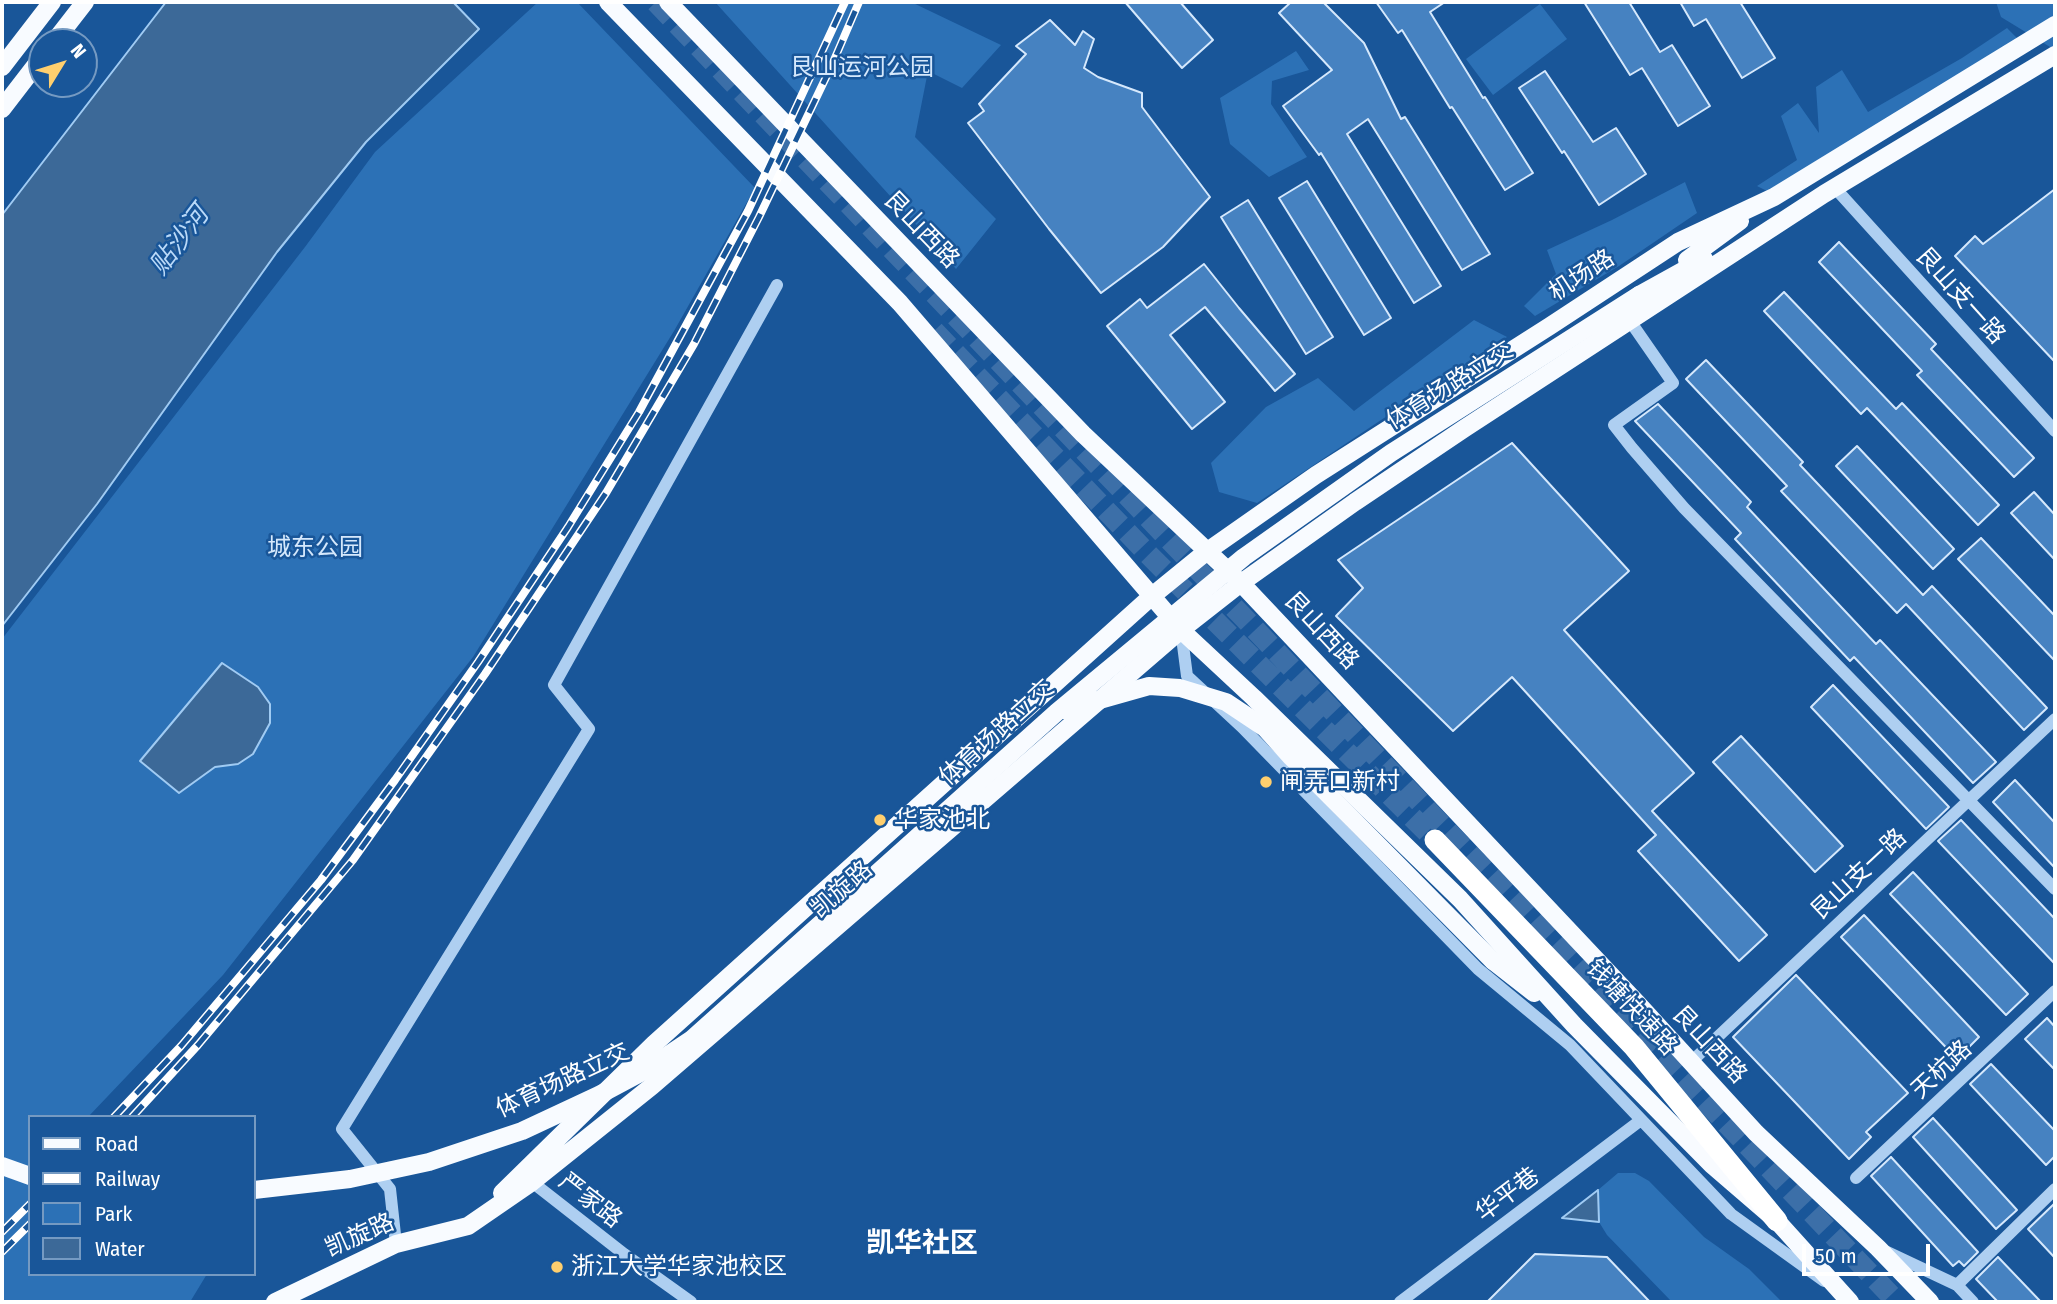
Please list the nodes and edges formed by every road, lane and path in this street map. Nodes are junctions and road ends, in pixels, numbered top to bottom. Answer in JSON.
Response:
{"nodes":[{"id":1,"x":52,"y":2,"type":"edge"},
{"id":2,"x":85,"y":2,"type":"edge"},
{"id":3,"x":608,"y":2,"type":"edge"},
{"id":4,"x":668,"y":2,"type":"edge"},
{"id":5,"x":2055,"y":25,"type":"edge"},
{"id":6,"x":65,"y":28,"type":"edge"},
{"id":7,"x":2055,"y":55,"type":"edge"},
{"id":8,"x":2,"y":67,"type":"edge"},
{"id":9,"x":28,"y":75,"type":"edge"},
{"id":10,"x":2,"y":109,"type":"edge"},
{"id":11,"x":1830,"y":191,"type":"junction"},
{"id":12,"x":1774,"y":197,"type":"junction"},
{"id":13,"x":777,"y":285,"type":"dead end"},
{"id":14,"x":1639,"y":295,"type":"junction"},
{"id":15,"x":1630,"y":321,"type":"junction"},
{"id":16,"x":2055,"y":431,"type":"edge"},
{"id":17,"x":1206,"y":552,"type":"junction"},
{"id":18,"x":1241,"y":583,"type":"junction"},
{"id":19,"x":1152,"y":596,"type":"junction"},
{"id":20,"x":1181,"y":630,"type":"junction"},
{"id":21,"x":1057,"y":712,"type":"junction"},
{"id":22,"x":2055,"y":719,"type":"edge"},
{"id":23,"x":1969,"y":800,"type":"junction"},
{"id":24,"x":1435,"y":840,"type":"tunnel mouth"},
{"id":25,"x":2055,"y":889,"type":"edge"},
{"id":26,"x":2055,"y":991,"type":"edge"},
{"id":27,"x":1574,"y":1025,"type":"junction"},
{"id":28,"x":1691,"y":1062,"type":"junction"},
{"id":29,"x":1641,"y":1120,"type":"junction"},
{"id":30,"x":2,"y":1166,"type":"edge"},
{"id":31,"x":28,"y":1175,"type":"edge"},
{"id":32,"x":1856,"y":1178,"type":"dead end"},
{"id":33,"x":532,"y":1182,"type":"junction"},
{"id":34,"x":2055,"y":1189,"type":"edge"},
{"id":35,"x":256,"y":1190,"type":"edge"},
{"id":36,"x":1777,"y":1221,"type":"junction"},
{"id":37,"x":468,"y":1226,"type":"junction"},
{"id":38,"x":396,"y":1244,"type":"junction"},
{"id":39,"x":1878,"y":1248,"type":"junction"},
{"id":40,"x":1956,"y":1285,"type":"junction"},
{"id":41,"x":1847,"y":1299,"type":"edge"},
{"id":42,"x":1406,"y":1300,"type":"edge"},
{"id":43,"x":275,"y":1302,"type":"edge"},
{"id":44,"x":691,"y":1302,"type":"edge"},
{"id":45,"x":1930,"y":1302,"type":"edge"},
{"id":46,"x":1973,"y":1302,"type":"edge"}],
"edges":[{"from":1,"to":8,"type":"main road"},
{"from":2,"to":6,"type":"main road"},
{"from":3,"to":19,"type":"main road"},
{"from":4,"to":17,"type":"main road","name":"艮山西路"},
{"from":5,"to":12,"type":"main road","name":"机场路"},
{"from":7,"to":11,"type":"main road"},
{"from":9,"to":10,"type":"main road"},
{"from":11,"to":14,"type":"main road","name":"体育场路立交"},
{"from":11,"to":15,"type":"main road"},
{"from":11,"to":16,"type":"street","name":"艮山支一路"},
{"from":12,"to":14,"type":"main road","name":"体育场路立交"},
{"from":12,"to":17,"type":"main road","name":"机场路"},
{"from":13,"to":38,"type":"street"},
{"from":14,"to":21,"type":"main road","name":"体育场路立交","bridge":true},
{"from":15,"to":18,"type":"main road"},
{"from":15,"to":23,"type":"street"},
{"from":17,"to":18,"type":"main road","name":"艮山西路"},
{"from":17,"to":19,"type":"main road","name":"机场路"},
{"from":18,"to":20,"type":"main road","name":"凯旋路"},
{"from":18,"to":28,"type":"main road","name":"艮山西路"},
{"from":19,"to":20,"type":"main road"},
{"from":19,"to":37,"type":"main road","name":"凯旋路"},
{"from":20,"to":27,"type":"main road"},
{"from":20,"to":29,"type":"street"},
{"from":20,"to":33,"type":"main road","name":"凯旋路"},
{"from":21,"to":27,"type":"main road","bridge":true},
{"from":21,"to":35,"type":"main road","name":"体育场路立交","bridge":true},
{"from":22,"to":23,"type":"street","name":"艮山支一路"},
{"from":23,"to":25,"type":"street"},
{"from":23,"to":28,"type":"street","name":"艮山支一路"},
{"from":24,"to":36,"type":"highway","name":"钱塘快速路"},
{"from":26,"to":32,"type":"street","name":"天杭路"},
{"from":27,"to":36,"type":"main road"},
{"from":28,"to":39,"type":"main road","name":"艮山西路"},
{"from":29,"to":41,"type":"street"},
{"from":29,"to":42,"type":"street","name":"华平巷"},
{"from":30,"to":31,"type":"main road"},
{"from":33,"to":37,"type":"main road","name":"凯旋路"},
{"from":33,"to":44,"type":"street","name":"严家路"},
{"from":34,"to":40,"type":"street"},
{"from":36,"to":41,"type":"main road"},
{"from":37,"to":38,"type":"main road","name":"凯旋路"},
{"from":38,"to":43,"type":"main road","name":"凯旋路"},
{"from":39,"to":40,"type":"street"},
{"from":39,"to":45,"type":"main road","name":"艮山西路"},
{"from":40,"to":46,"type":"street"}]}
